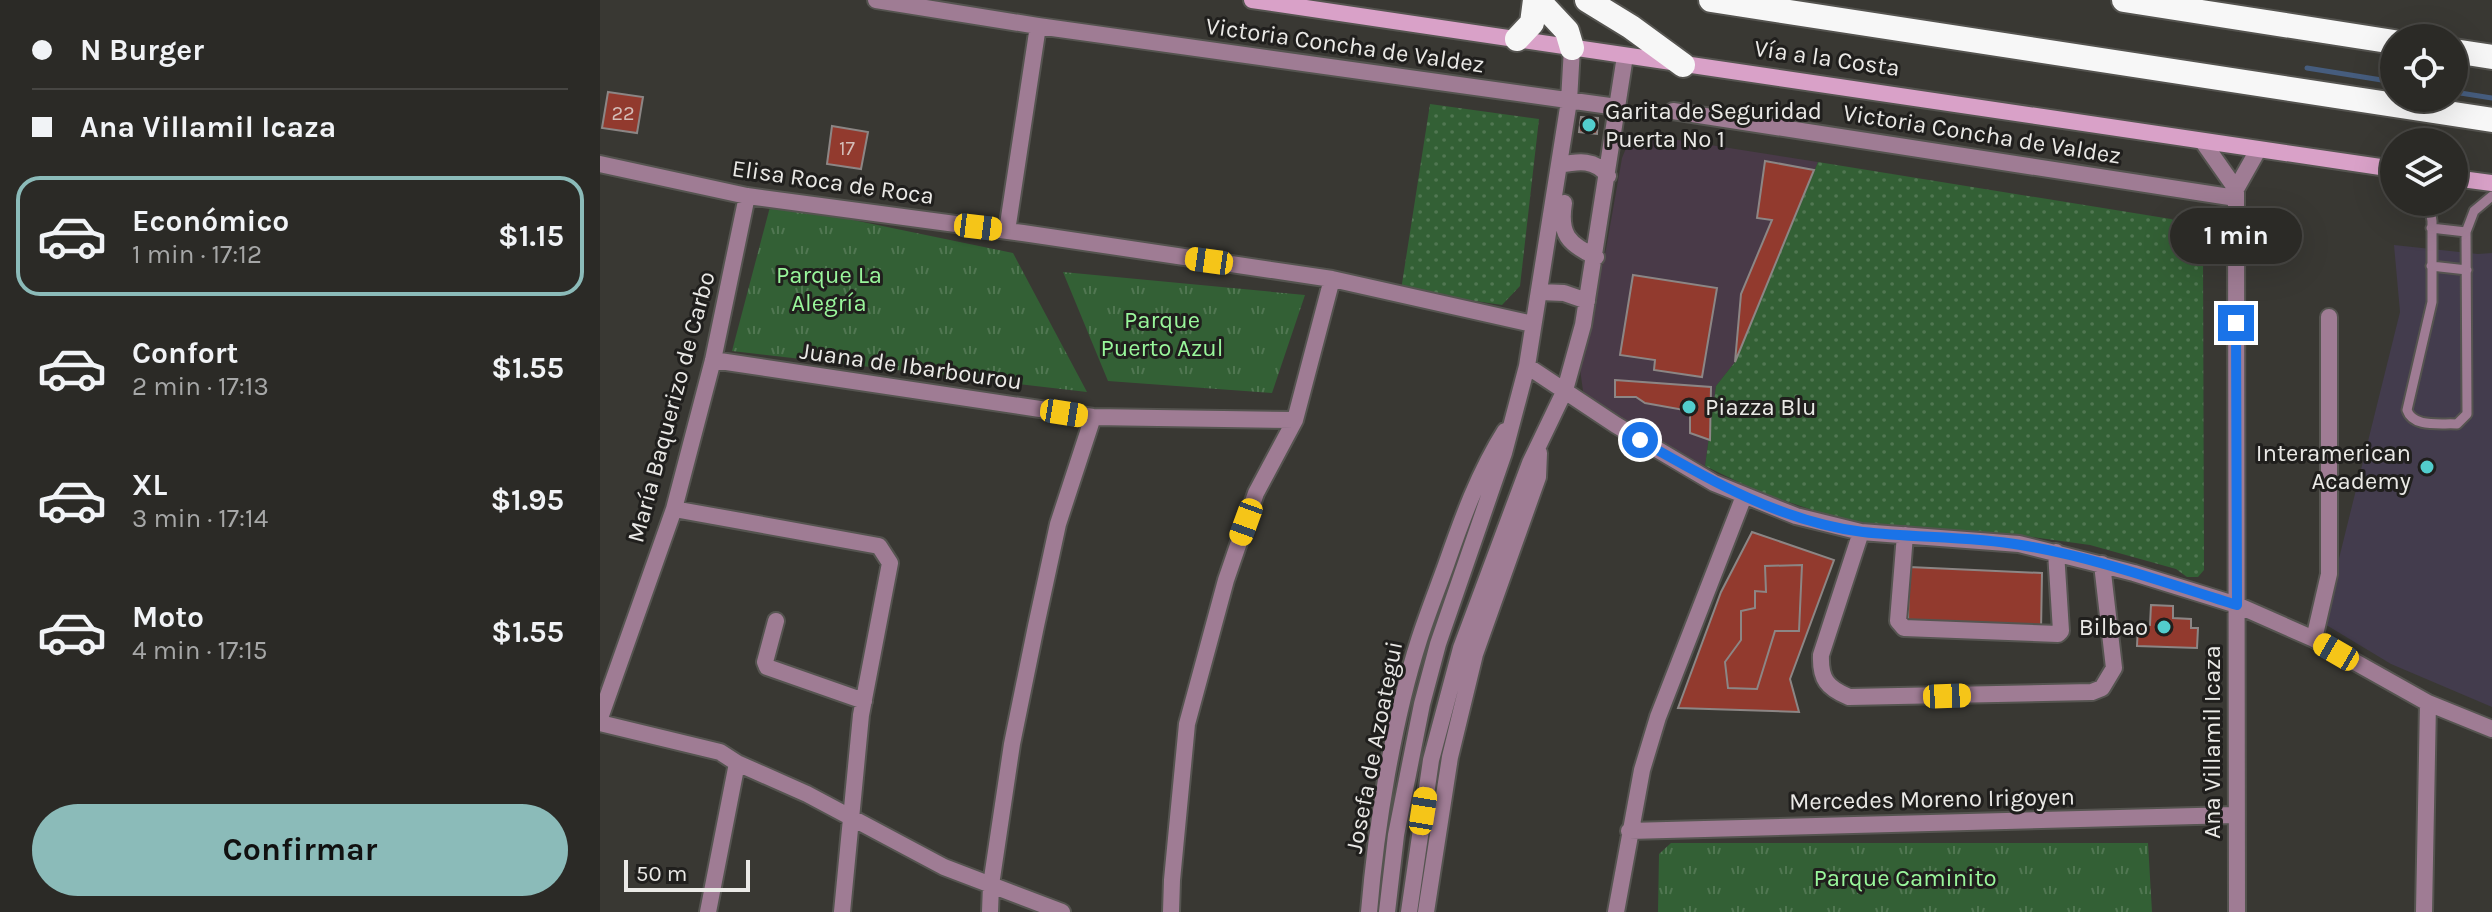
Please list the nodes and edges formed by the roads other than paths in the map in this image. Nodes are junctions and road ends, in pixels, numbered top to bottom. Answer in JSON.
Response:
{"nodes":[{"id":1,"x":876,"y":0,"type":"edge"},
{"id":2,"x":1252,"y":0,"type":"edge"},
{"id":3,"x":1537,"y":0,"type":"edge"},
{"id":4,"x":1587,"y":0,"type":"edge"},
{"id":5,"x":1711,"y":0,"type":"edge"},
{"id":6,"x":2124,"y":0,"type":"edge"},
{"id":7,"x":2162,"y":3,"type":"edge"},
{"id":8,"x":1038,"y":26,"type":"junction"},
{"id":9,"x":1517,"y":39,"type":"junction"},
{"id":10,"x":2380,"y":40,"type":"edge"},
{"id":11,"x":1572,"y":48,"type":"junction"},
{"id":12,"x":2468,"y":53,"type":"edge"},
{"id":13,"x":1625,"y":56,"type":"junction"},
{"id":14,"x":2492,"y":57,"type":"edge"},
{"id":15,"x":1683,"y":65,"type":"junction"},
{"id":16,"x":1569,"y":101,"type":"junction"},
{"id":17,"x":1617,"y":107,"type":"junction"},
{"id":18,"x":1673,"y":111,"type":"dead end"},
{"id":19,"x":2492,"y":120,"type":"edge"},
{"id":20,"x":2203,"y":142,"type":"junction"},
{"id":21,"x":2258,"y":150,"type":"junction"},
{"id":22,"x":600,"y":164,"type":"edge"},
{"id":23,"x":2380,"y":167,"type":"edge"},
{"id":24,"x":1559,"y":170,"type":"junction"},
{"id":25,"x":1608,"y":176,"type":"junction"},
{"id":26,"x":2468,"y":180,"type":"edge"},
{"id":27,"x":2492,"y":183,"type":"edge"},
{"id":28,"x":2236,"y":194,"type":"junction"},
{"id":29,"x":747,"y":196,"type":"junction"},
{"id":30,"x":2492,"y":196,"type":"edge"},
{"id":31,"x":2430,"y":216,"type":"edge"},
{"id":32,"x":2431,"y":228,"type":"junction"},
{"id":33,"x":1007,"y":231,"type":"junction"},
{"id":34,"x":2466,"y":232,"type":"junction"},
{"id":35,"x":1596,"y":257,"type":"junction"},
{"id":36,"x":2431,"y":266,"type":"junction"},
{"id":37,"x":2467,"y":270,"type":"junction"},
{"id":38,"x":1332,"y":279,"type":"junction"},
{"id":39,"x":1540,"y":292,"type":"junction"},
{"id":40,"x":1587,"y":301,"type":"junction"},
{"id":41,"x":2329,"y":317,"type":"dead end"},
{"id":42,"x":1533,"y":324,"type":"junction"},
{"id":43,"x":713,"y":360,"type":"junction"},
{"id":44,"x":1527,"y":366,"type":"junction"},
{"id":45,"x":1565,"y":390,"type":"junction"},
{"id":46,"x":1093,"y":417,"type":"junction"},
{"id":47,"x":1512,"y":419,"type":"junction"},
{"id":48,"x":1295,"y":420,"type":"junction"},
{"id":49,"x":1539,"y":446,"type":"junction"},
{"id":50,"x":1744,"y":496,"type":"junction"},
{"id":51,"x":674,"y":509,"type":"junction"},
{"id":52,"x":1861,"y":532,"type":"junction"},
{"id":53,"x":1905,"y":535,"type":"junction"},
{"id":54,"x":2056,"y":552,"type":"junction"},
{"id":55,"x":2102,"y":564,"type":"junction"},
{"id":56,"x":2237,"y":605,"type":"junction"},
{"id":57,"x":776,"y":621,"type":"dead end"},
{"id":58,"x":2314,"y":639,"type":"junction"},
{"id":59,"x":864,"y":701,"type":"junction"},
{"id":60,"x":2428,"y":703,"type":"junction"},
{"id":61,"x":2492,"y":711,"type":"edge"},
{"id":62,"x":600,"y":720,"type":"edge"},
{"id":63,"x":2485,"y":726,"type":"edge"},
{"id":64,"x":737,"y":763,"type":"junction"},
{"id":65,"x":2235,"y":815,"type":"junction"},
{"id":66,"x":850,"y":817,"type":"junction"},
{"id":67,"x":1629,"y":831,"type":"junction"},
{"id":68,"x":991,"y":885,"type":"junction"},
{"id":69,"x":708,"y":912,"type":"edge"},
{"id":70,"x":842,"y":912,"type":"edge"},
{"id":71,"x":990,"y":912,"type":"edge"},
{"id":72,"x":1062,"y":912,"type":"edge"},
{"id":73,"x":1171,"y":912,"type":"edge"},
{"id":74,"x":1369,"y":912,"type":"edge"},
{"id":75,"x":1387,"y":912,"type":"edge"},
{"id":76,"x":1409,"y":912,"type":"edge"},
{"id":77,"x":1426,"y":912,"type":"edge"},
{"id":78,"x":1616,"y":912,"type":"edge"},
{"id":79,"x":2237,"y":912,"type":"edge"},
{"id":80,"x":2424,"y":912,"type":"edge"}],
"edges":[{"from":1,"to":8,"type":"street","name":"Victoria Concha de Valdez"},
{"from":2,"to":9,"type":"street","name":"Vía a la Costa"},
{"from":3,"to":9,"type":"highway"},
{"from":3,"to":11,"type":"highway"},
{"from":4,"to":15,"type":"highway"},
{"from":5,"to":19,"type":"highway","name":"Vía a la Costa"},
{"from":6,"to":7,"type":"highway"},
{"from":7,"to":10,"type":"highway"},
{"from":8,"to":16,"type":"street","name":"Victoria Concha de Valdez"},
{"from":8,"to":33,"type":"street"},
{"from":9,"to":11,"type":"street","name":"Vía a la Costa"},
{"from":11,"to":13,"type":"street","name":"Vía a la Costa"},
{"from":11,"to":16,"type":"street","name":"Josefa de Azoategui"},
{"from":12,"to":14,"type":"highway"},
{"from":13,"to":15,"type":"street","name":"Vía a la Costa"},
{"from":13,"to":17,"type":"street"},
{"from":15,"to":20,"type":"street","name":"Vía a la Costa"},
{"from":16,"to":17,"type":"street","name":"Victoria Concha de Valdez"},
{"from":16,"to":24,"type":"street","name":"Josefa de Azoategui"},
{"from":17,"to":25,"type":"street"},
{"from":18,"to":28,"type":"street","name":"Victoria Concha de Valdez"},
{"from":20,"to":21,"type":"street","name":"Vía a la Costa"},
{"from":20,"to":28,"type":"street"},
{"from":21,"to":23,"type":"street","name":"Vía a la Costa"},
{"from":21,"to":28,"type":"street","name":"Ana Villamil Icaza"},
{"from":22,"to":29,"type":"street","name":"Elisa Roca de Roca"},
{"from":24,"to":25,"type":"street"},
{"from":24,"to":35,"type":"street"},
{"from":24,"to":39,"type":"street","name":"Josefa de Azoategui"},
{"from":25,"to":35,"type":"street"},
{"from":26,"to":27,"type":"street"},
{"from":28,"to":56,"type":"street","name":"Ana Villamil Icaza"},
{"from":29,"to":33,"type":"street","name":"Elisa Roca de Roca"},
{"from":29,"to":43,"type":"street","name":"María Baquerizo de Carbo"},
{"from":30,"to":34,"type":"lane"},
{"from":31,"to":32,"type":"lane"},
{"from":32,"to":34,"type":"lane"},
{"from":32,"to":36,"type":"lane"},
{"from":33,"to":38,"type":"street","name":"Elisa Roca de Roca"},
{"from":34,"to":37,"type":"lane"},
{"from":35,"to":40,"type":"street"},
{"from":36,"to":37,"type":"lane"},
{"from":36,"to":37,"type":"lane"},
{"from":38,"to":42,"type":"street","name":"Elisa Roca de Roca"},
{"from":38,"to":48,"type":"street"},
{"from":39,"to":40,"type":"street"},
{"from":39,"to":42,"type":"street","name":"Josefa de Azoategui"},
{"from":40,"to":45,"type":"street"},
{"from":41,"to":58,"type":"street"},
{"from":42,"to":44,"type":"street","name":"Josefa de Azoategui"},
{"from":43,"to":46,"type":"street","name":"Juana de Ibarbourou"},
{"from":43,"to":51,"type":"street","name":"María Baquerizo de Carbo"},
{"from":44,"to":45,"type":"street"},
{"from":44,"to":47,"type":"street","name":"Josefa de Azoategui"},
{"from":45,"to":49,"type":"street"},
{"from":45,"to":50,"type":"street"},
{"from":46,"to":48,"type":"street","name":"Juana de Ibarbourou"},
{"from":46,"to":68,"type":"street"},
{"from":47,"to":74,"type":"street","name":"Josefa de Azoategui"},
{"from":47,"to":75,"type":"street","name":"Josefa de Azoategui"},
{"from":48,"to":73,"type":"street"},
{"from":49,"to":76,"type":"street"},
{"from":49,"to":77,"type":"street"},
{"from":50,"to":52,"type":"street"},
{"from":50,"to":67,"type":"street"},
{"from":51,"to":59,"type":"street"},
{"from":51,"to":62,"type":"street","name":"María Baquerizo de Carbo"},
{"from":52,"to":53,"type":"street"},
{"from":52,"to":55,"type":"street"},
{"from":53,"to":54,"type":"street"},
{"from":53,"to":54,"type":"street"},
{"from":54,"to":55,"type":"street"},
{"from":55,"to":56,"type":"street"},
{"from":56,"to":58,"type":"street"},
{"from":56,"to":65,"type":"street","name":"Ana Villamil Icaza"},
{"from":57,"to":59,"type":"street"},
{"from":58,"to":60,"type":"street"},
{"from":59,"to":66,"type":"street"},
{"from":60,"to":63,"type":"street"},
{"from":60,"to":80,"type":"street"},
{"from":61,"to":63,"type":"street"},
{"from":62,"to":64,"type":"street"},
{"from":64,"to":66,"type":"street"},
{"from":64,"to":69,"type":"street"},
{"from":65,"to":67,"type":"street","name":"Mercedes Moreno Irigoyen"},
{"from":65,"to":79,"type":"street","name":"Ana Villamil Icaza"},
{"from":66,"to":68,"type":"street"},
{"from":66,"to":70,"type":"street"},
{"from":67,"to":78,"type":"street"},
{"from":68,"to":71,"type":"street"},
{"from":68,"to":72,"type":"street"}]}
